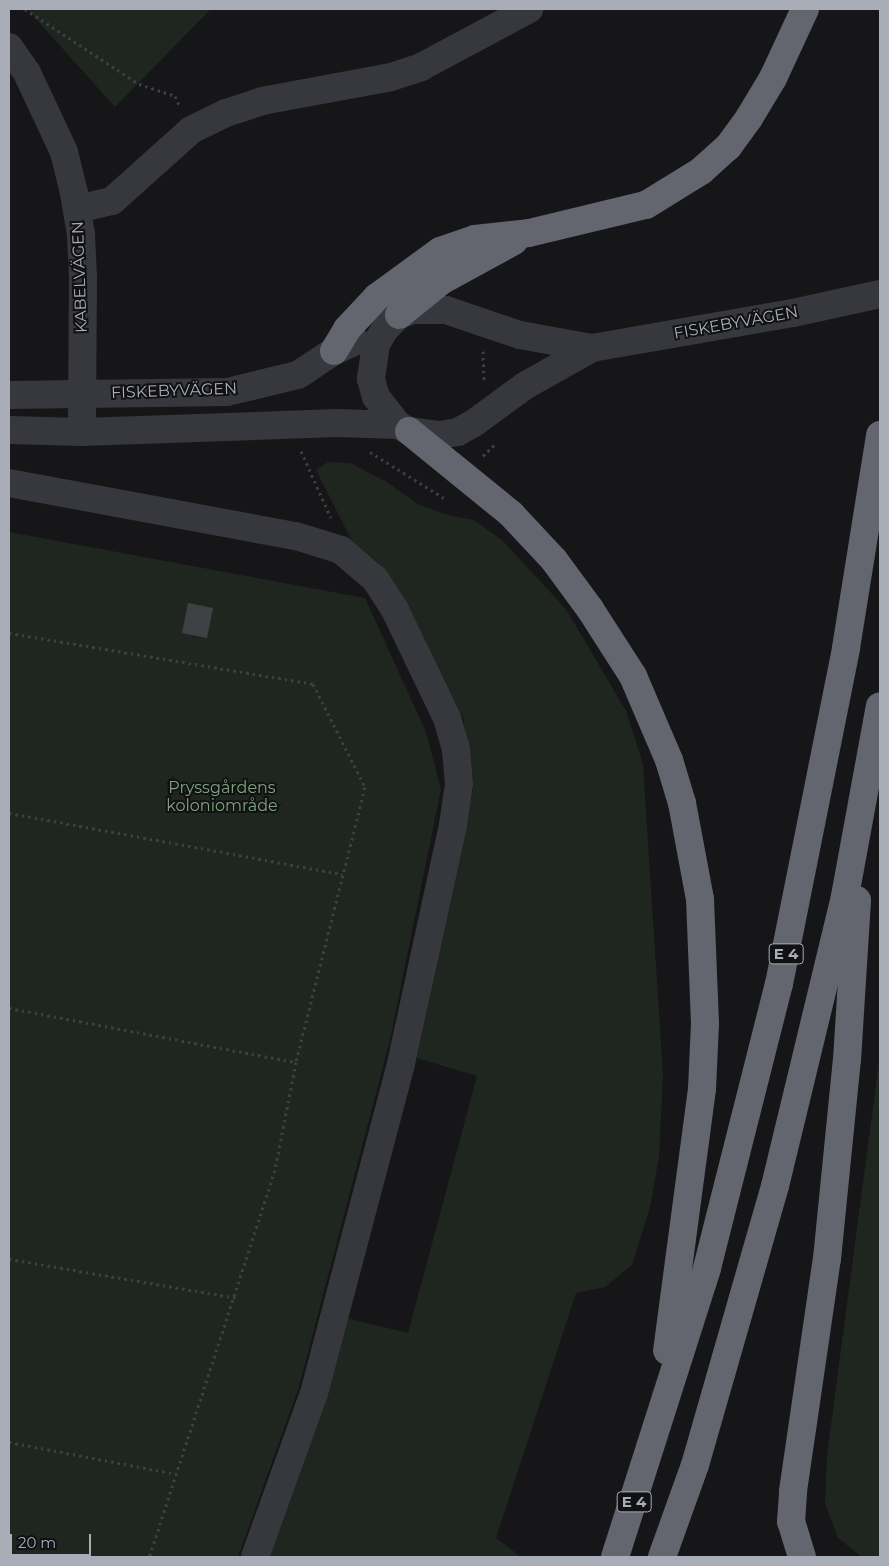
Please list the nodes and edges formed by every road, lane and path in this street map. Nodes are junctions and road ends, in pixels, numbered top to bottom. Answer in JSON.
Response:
{"nodes":[{"id":1,"x":25,"y":9,"type":"edge"},
{"id":2,"x":529,"y":9,"type":"edge"},
{"id":3,"x":805,"y":9,"type":"edge"},
{"id":4,"x":9,"y":47,"type":"edge"},
{"id":5,"x":191,"y":130,"type":"junction"},
{"id":6,"x":77,"y":209,"type":"junction"},
{"id":7,"x":529,"y":233,"type":"junction"},
{"id":8,"x":880,"y":294,"type":"edge"},
{"id":9,"x":392,"y":322,"type":"junction"},
{"id":10,"x":491,"y":326,"type":"junction"},
{"id":11,"x":592,"y":348,"type":"junction"},
{"id":12,"x":334,"y":350,"type":"junction"},
{"id":13,"x":83,"y":394,"type":"junction"},
{"id":14,"x":9,"y":395,"type":"edge"},
{"id":15,"x":498,"y":403,"type":"junction"},
{"id":16,"x":403,"y":428,"type":"junction"},
{"id":17,"x":9,"y":430,"type":"edge"},
{"id":18,"x":82,"y":432,"type":"junction"},
{"id":19,"x":880,"y":436,"type":"edge"},
{"id":20,"x":309,"y":448,"type":"dead end"},
{"id":21,"x":362,"y":450,"type":"dead end"},
{"id":22,"x":9,"y":483,"type":"edge"},
{"id":23,"x":450,"y":502,"type":"dead end"},
{"id":24,"x":341,"y":550,"type":"junction"},
{"id":25,"x":9,"y":633,"type":"edge"},
{"id":26,"x":880,"y":706,"type":"edge"},
{"id":27,"x":864,"y":796,"type":"junction"},
{"id":28,"x":9,"y":812,"type":"edge"},
{"id":29,"x":342,"y":874,"type":"junction"},
{"id":30,"x":9,"y":1008,"type":"edge"},
{"id":31,"x":296,"y":1062,"type":"junction"},
{"id":32,"x":9,"y":1259,"type":"edge"},
{"id":33,"x":236,"y":1298,"type":"junction"},
{"id":34,"x":9,"y":1442,"type":"edge"},
{"id":35,"x":652,"y":1446,"type":"junction"},
{"id":36,"x":176,"y":1474,"type":"junction"},
{"id":37,"x":149,"y":1557,"type":"edge"},
{"id":38,"x":255,"y":1557,"type":"edge"},
{"id":39,"x":615,"y":1557,"type":"edge"},
{"id":40,"x":662,"y":1557,"type":"edge"},
{"id":41,"x":802,"y":1557,"type":"edge"}],
"edges":[{"from":1,"to":5,"type":"path"},
{"from":2,"to":5,"type":"street"},
{"from":3,"to":7,"type":"highway"},
{"from":4,"to":6,"type":"street","name":"KABELVÄGEN"},
{"from":5,"to":6,"type":"street"},
{"from":6,"to":13,"type":"street","name":"KABELVÄGEN"},
{"from":7,"to":9,"type":"highway"},
{"from":7,"to":12,"type":"highway"},
{"from":8,"to":11,"type":"street","name":"FISKEBYVÄGEN"},
{"from":9,"to":10,"type":"street","name":"FISKEBYVÄGEN"},
{"from":9,"to":12,"type":"street","name":"FISKEBYVÄGEN"},
{"from":9,"to":16,"type":"street"},
{"from":10,"to":11,"type":"street","name":"FISKEBYVÄGEN"},
{"from":10,"to":15,"type":"path"},
{"from":11,"to":15,"type":"street","name":"FISKEBYVÄGEN"},
{"from":12,"to":13,"type":"street","name":"FISKEBYVÄGEN"},
{"from":13,"to":14,"type":"street","name":"FISKEBYVÄGEN"},
{"from":13,"to":18,"type":"street","name":"KABELVÄGEN"},
{"from":15,"to":16,"type":"street","name":"FISKEBYVÄGEN"},
{"from":16,"to":18,"type":"street","name":"FISKEBYVÄGEN"},
{"from":16,"to":35,"type":"highway"},
{"from":17,"to":18,"type":"street","name":"FISKEBYVÄGEN"},
{"from":19,"to":35,"type":"highway","number":"E 4"},
{"from":20,"to":24,"type":"path"},
{"from":21,"to":23,"type":"path"},
{"from":22,"to":24,"type":"street"},
{"from":24,"to":38,"type":"street"},
{"from":25,"to":29,"type":"path"},
{"from":26,"to":27,"type":"highway","number":"E 4"},
{"from":27,"to":40,"type":"highway","number":"E 4"},
{"from":27,"to":41,"type":"highway"},
{"from":28,"to":29,"type":"path"},
{"from":29,"to":31,"type":"path"},
{"from":30,"to":31,"type":"path"},
{"from":31,"to":33,"type":"path"},
{"from":32,"to":33,"type":"path"},
{"from":33,"to":36,"type":"path"},
{"from":34,"to":36,"type":"path"},
{"from":35,"to":39,"type":"highway","number":"E 4"},
{"from":36,"to":37,"type":"path"}]}
